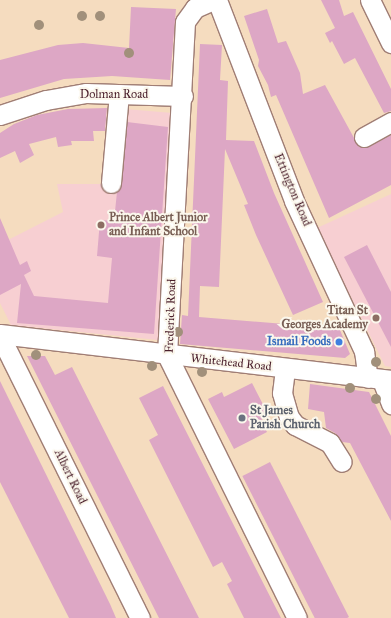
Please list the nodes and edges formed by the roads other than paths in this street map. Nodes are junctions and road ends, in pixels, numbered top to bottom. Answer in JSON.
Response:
{"nodes":[{"id":1,"x":213,"y":0,"type":"edge"},
{"id":2,"x":217,"y":0,"type":"edge"},
{"id":3,"x":370,"y":0,"type":"edge"},
{"id":4,"x":391,"y":43,"type":"edge"},
{"id":5,"x":119,"y":94,"type":"junction"},
{"id":6,"x":183,"y":96,"type":"junction"},
{"id":7,"x":0,"y":115,"type":"edge"},
{"id":8,"x":391,"y":122,"type":"edge"},
{"id":9,"x":364,"y":136,"type":"dead end"},
{"id":10,"x":111,"y":183,"type":"dead end"},
{"id":11,"x":0,"y":335,"type":"edge"},
{"id":12,"x":168,"y":355,"type":"junction"},
{"id":13,"x":285,"y":369,"type":"junction"},
{"id":14,"x":380,"y":379,"type":"edge"},
{"id":15,"x":391,"y":404,"type":"edge"},
{"id":16,"x":342,"y":462,"type":"dead end"},
{"id":17,"x":140,"y":618,"type":"edge"},
{"id":18,"x":297,"y":618,"type":"edge"}],
"edges":[{"from":1,"to":6,"type":"street","name":"Frederick Road"},
{"from":2,"to":14,"type":"street","name":"Ettington Road"},
{"from":3,"to":4,"type":"street"},
{"from":5,"to":6,"type":"street","name":"Dolman Road"},
{"from":5,"to":7,"type":"street","name":"Dolman Road"},
{"from":5,"to":10,"type":"street"},
{"from":6,"to":12,"type":"street","name":"Frederick Road"},
{"from":8,"to":9,"type":"street"},
{"from":11,"to":12,"type":"street","name":"Whitehead Road"},
{"from":11,"to":17,"type":"street","name":"Albert Road"},
{"from":12,"to":13,"type":"street","name":"Whitehead Road"},
{"from":12,"to":18,"type":"street","name":"Frederick Road"},
{"from":13,"to":14,"type":"street","name":"Whitehead Road"},
{"from":13,"to":16,"type":"street"},
{"from":14,"to":15,"type":"street","name":"Ettington Road"}]}
